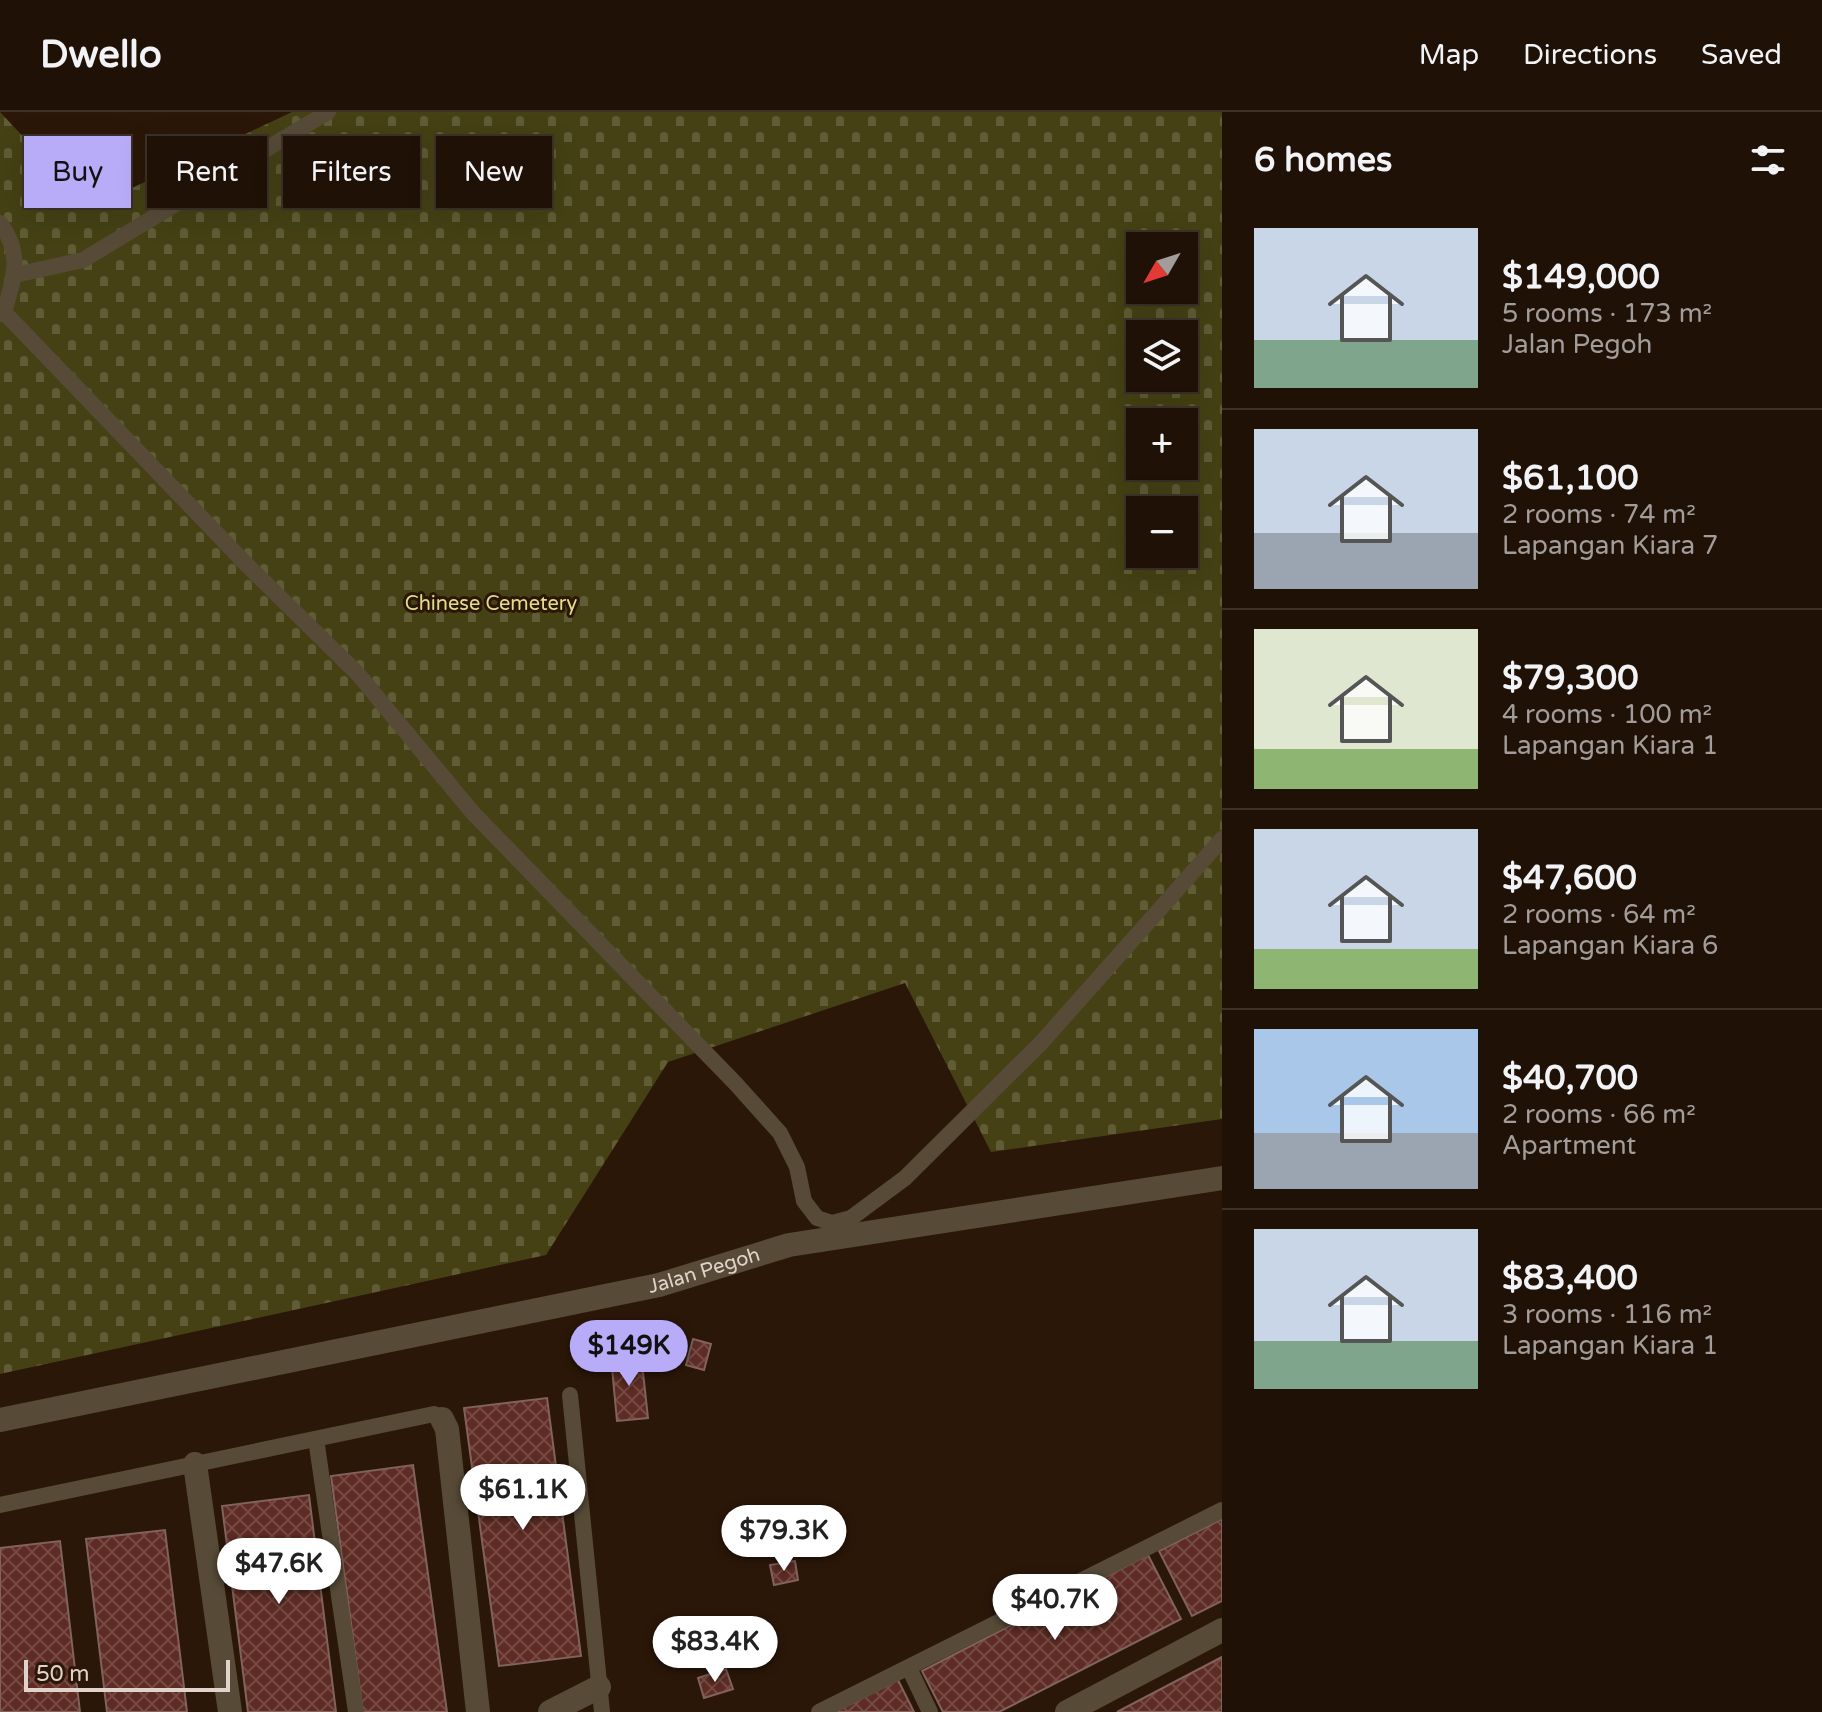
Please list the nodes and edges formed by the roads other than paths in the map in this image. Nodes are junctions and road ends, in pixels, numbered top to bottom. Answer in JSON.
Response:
{"nodes":[{"id":1,"x":328,"y":112,"type":"edge"},
{"id":2,"x":0,"y":223,"type":"edge"},
{"id":3,"x":15,"y":275,"type":"junction"},
{"id":4,"x":2,"y":313,"type":"edge"},
{"id":5,"x":1222,"y":839,"type":"edge"},
{"id":6,"x":1222,"y":1178,"type":"edge"},
{"id":7,"x":570,"y":1395,"type":"dead end"},
{"id":8,"x":442,"y":1419,"type":"joint"},
{"id":9,"x":0,"y":1420,"type":"edge"},
{"id":10,"x":316,"y":1439,"type":"junction"},
{"id":11,"x":195,"y":1464,"type":"junction"},
{"id":12,"x":0,"y":1505,"type":"edge"},
{"id":13,"x":1222,"y":1510,"type":"edge"},
{"id":14,"x":1222,"y":1630,"type":"edge"},
{"id":15,"x":909,"y":1668,"type":"junction"},
{"id":16,"x":599,"y":1687,"type":"junction"},
{"id":17,"x":1076,"y":1710,"type":"edge"},
{"id":18,"x":230,"y":1712,"type":"edge"},
{"id":19,"x":356,"y":1712,"type":"edge"},
{"id":20,"x":478,"y":1712,"type":"edge"},
{"id":21,"x":550,"y":1712,"type":"edge"},
{"id":22,"x":602,"y":1712,"type":"edge"},
{"id":23,"x":819,"y":1712,"type":"edge"},
{"id":24,"x":930,"y":1712,"type":"edge"}],
"edges":[{"from":1,"to":3,"type":"lane"},
{"from":2,"to":3,"type":"lane"},
{"from":3,"to":4,"type":"lane"},
{"from":4,"to":5,"type":"lane"},
{"from":6,"to":9,"type":"street","name":"Jalan Pegoh"},
{"from":7,"to":16,"type":"lane"},
{"from":8,"to":10,"type":"lane"},
{"from":8,"to":20,"type":"street"},
{"from":10,"to":11,"type":"lane"},
{"from":10,"to":19,"type":"lane"},
{"from":11,"to":12,"type":"lane"},
{"from":11,"to":18,"type":"street"},
{"from":13,"to":15,"type":"lane"},
{"from":14,"to":17,"type":"street"},
{"from":15,"to":23,"type":"lane"},
{"from":15,"to":24,"type":"lane"},
{"from":16,"to":21,"type":"street"},
{"from":16,"to":22,"type":"lane"}]}
